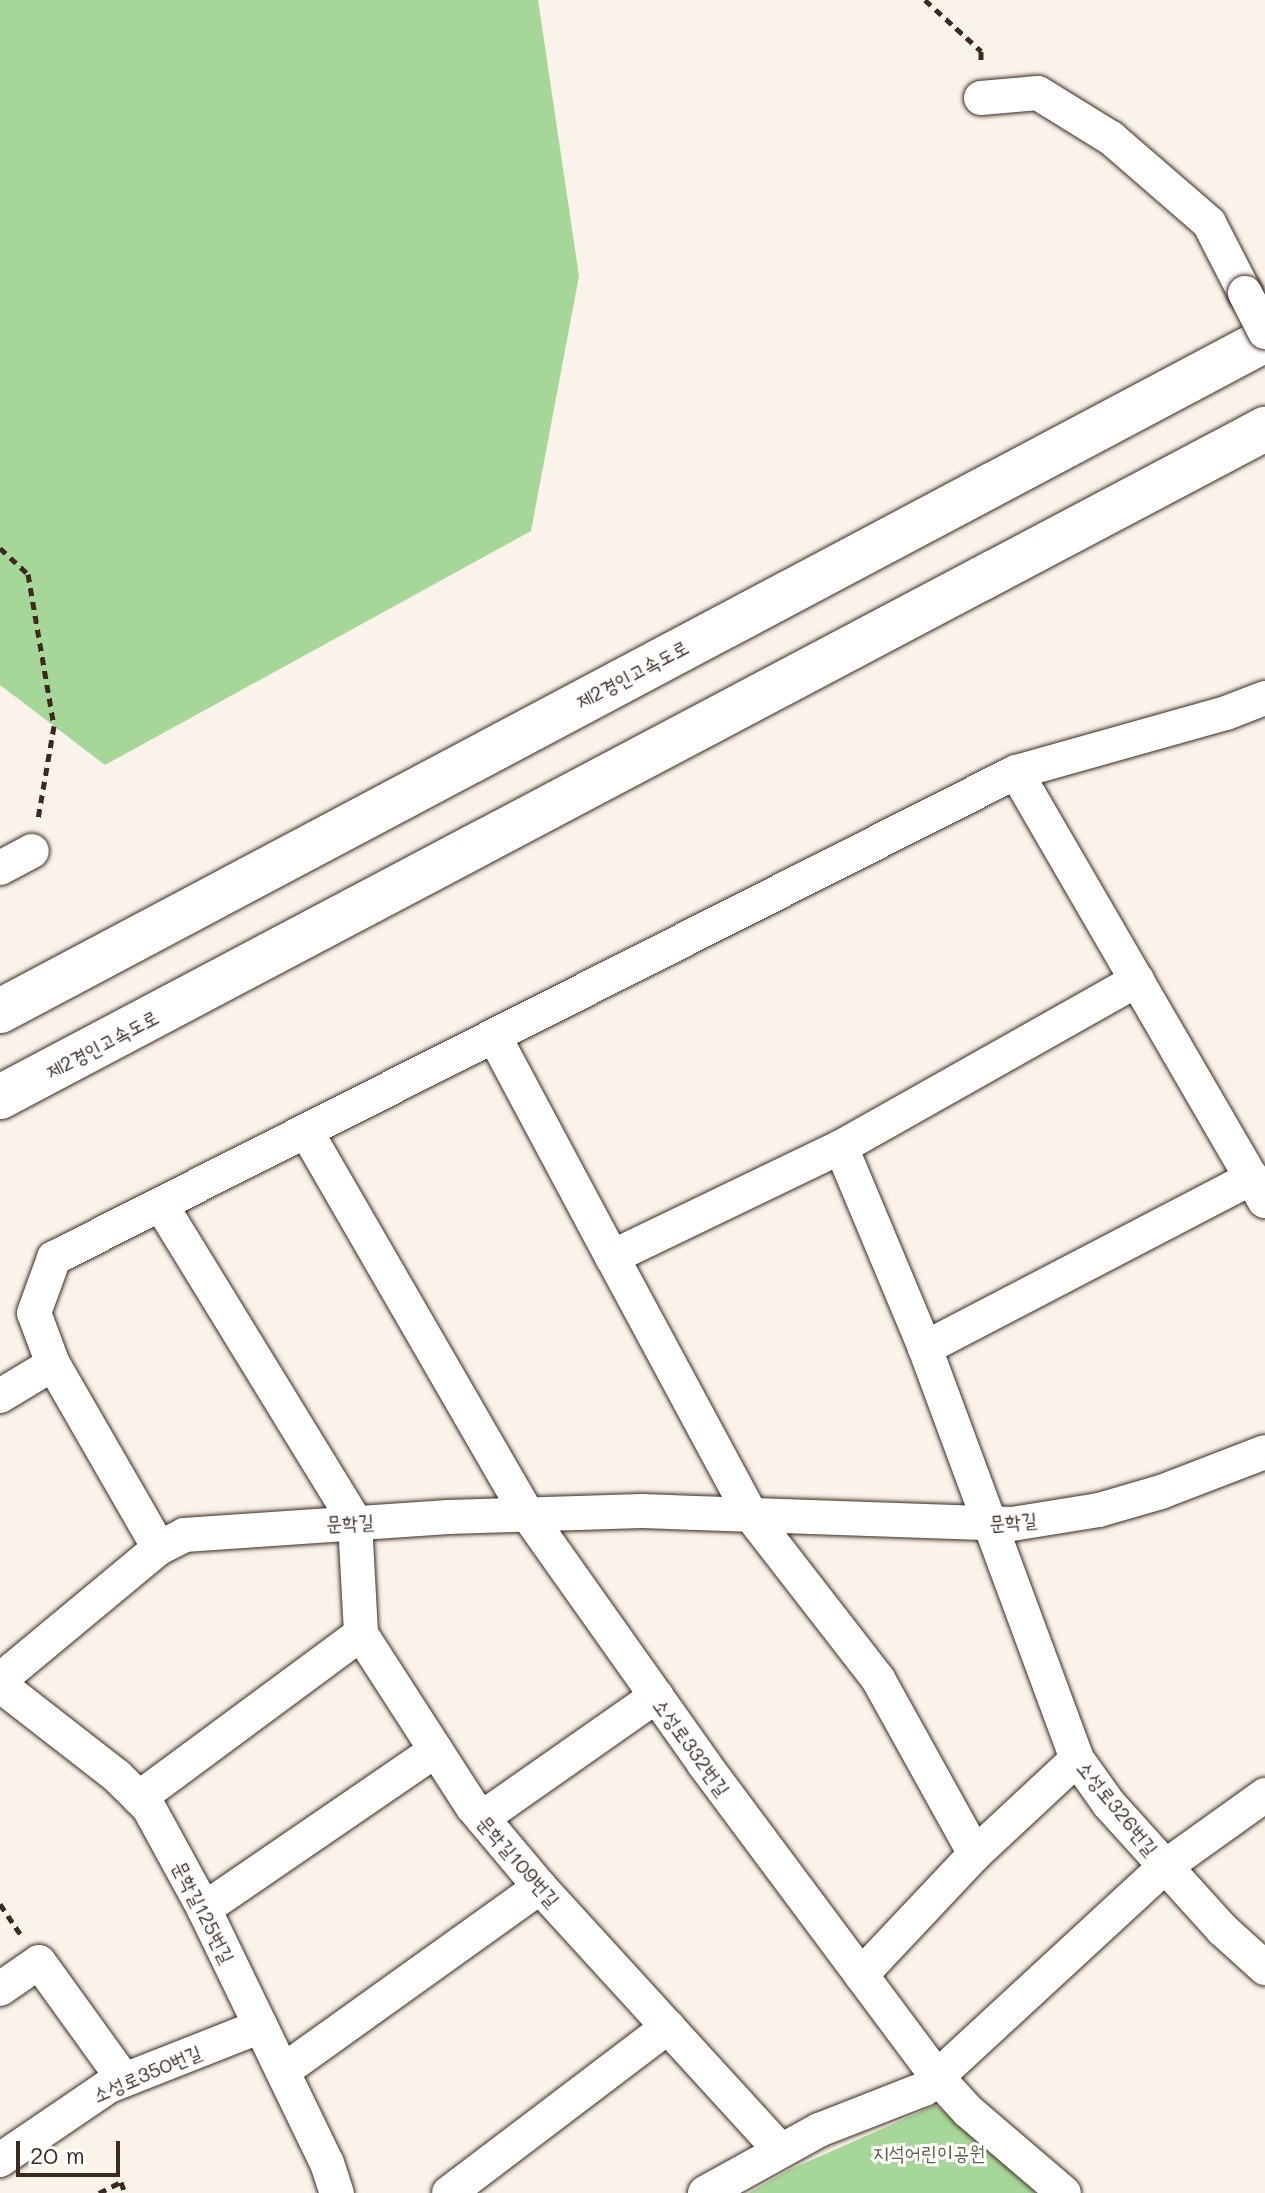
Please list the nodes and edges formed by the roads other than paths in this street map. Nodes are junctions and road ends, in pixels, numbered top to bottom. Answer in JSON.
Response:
{"nodes":[{"id":1,"x":981,"y":98,"type":"road end"},
{"id":2,"x":1255,"y":300,"type":"edge"},
{"id":3,"x":1265,"y":332,"type":"edge"},
{"id":4,"x":1265,"y":340,"type":"edge"},
{"id":5,"x":1114,"y":417,"type":"junction"},
{"id":6,"x":1265,"y":429,"type":"edge"},
{"id":7,"x":1265,"y":698,"type":"edge"},
{"id":8,"x":1016,"y":772,"type":"junction"},
{"id":9,"x":32,"y":851,"type":"road end"},
{"id":10,"x":0,"y":868,"type":"edge"},
{"id":11,"x":1137,"y":980,"type":"junction"},
{"id":12,"x":0,"y":1011,"type":"edge"},
{"id":13,"x":494,"y":1036,"type":"junction"},
{"id":14,"x":0,"y":1097,"type":"edge"},
{"id":15,"x":306,"y":1131,"type":"junction"},
{"id":16,"x":841,"y":1147,"type":"junction"},
{"id":17,"x":1258,"y":1190,"type":"edge"},
{"id":18,"x":161,"y":1205,"type":"junction"},
{"id":19,"x":612,"y":1257,"type":"junction"},
{"id":20,"x":925,"y":1348,"type":"junction"},
{"id":21,"x":53,"y":1364,"type":"junction"},
{"id":22,"x":0,"y":1396,"type":"edge"},
{"id":23,"x":1265,"y":1452,"type":"edge"},
{"id":24,"x":528,"y":1515,"type":"junction"},
{"id":25,"x":751,"y":1515,"type":"junction"},
{"id":26,"x":355,"y":1522,"type":"junction"},
{"id":27,"x":993,"y":1524,"type":"junction"},
{"id":28,"x":159,"y":1548,"type":"junction"},
{"id":29,"x":361,"y":1634,"type":"junction"},
{"id":30,"x":0,"y":1682,"type":"edge"},
{"id":31,"x":656,"y":1696,"type":"junction"},
{"id":32,"x":436,"y":1750,"type":"junction"},
{"id":33,"x":1077,"y":1759,"type":"junction"},
{"id":34,"x":1265,"y":1795,"type":"edge"},
{"id":35,"x":139,"y":1798,"type":"junction"},
{"id":36,"x":482,"y":1818,"type":"junction"},
{"id":37,"x":975,"y":1854,"type":"junction"},
{"id":38,"x":1166,"y":1866,"type":"junction"},
{"id":39,"x":540,"y":1887,"type":"junction"},
{"id":40,"x":204,"y":1909,"type":"junction"},
{"id":41,"x":1265,"y":1968,"type":"edge"},
{"id":42,"x":861,"y":1975,"type":"junction"},
{"id":43,"x":0,"y":1989,"type":"edge"},
{"id":44,"x":261,"y":2026,"type":"junction"},
{"id":45,"x":668,"y":2027,"type":"junction"},
{"id":46,"x":283,"y":2071,"type":"junction"},
{"id":47,"x":937,"y":2077,"type":"junction"},
{"id":48,"x":124,"y":2080,"type":"junction"},
{"id":49,"x":780,"y":2150,"type":"junction"},
{"id":50,"x":0,"y":2160,"type":"edge"},
{"id":51,"x":337,"y":2193,"type":"edge"},
{"id":52,"x":449,"y":2193,"type":"edge"},
{"id":53,"x":705,"y":2193,"type":"edge"},
{"id":54,"x":1064,"y":2193,"type":"edge"}],
"edges":[{"from":1,"to":2,"type":"street"},
{"from":2,"to":3,"type":"street","bridge":true},
{"from":2,"to":5,"type":"highway"},
{"from":4,"to":5,"type":"highway","name":"제2경인고속도로"},
{"from":5,"to":12,"type":"highway","name":"제2경인고속도로"},
{"from":6,"to":14,"type":"highway","name":"제2경인고속도로"},
{"from":7,"to":8,"type":"street"},
{"from":8,"to":11,"type":"street"},
{"from":8,"to":13,"type":"street"},
{"from":9,"to":10,"type":"street"},
{"from":11,"to":16,"type":"street"},
{"from":11,"to":17,"type":"street"},
{"from":13,"to":15,"type":"street"},
{"from":13,"to":19,"type":"street"},
{"from":15,"to":18,"type":"street"},
{"from":15,"to":24,"type":"street","name":"소성로332번길"},
{"from":16,"to":19,"type":"street"},
{"from":16,"to":20,"type":"street","name":"소성로326번길"},
{"from":17,"to":20,"type":"street"},
{"from":18,"to":21,"type":"street"},
{"from":18,"to":26,"type":"street"},
{"from":19,"to":25,"type":"street"},
{"from":20,"to":27,"type":"street","name":"소성로326번길"},
{"from":21,"to":22,"type":"street"},
{"from":21,"to":28,"type":"street"},
{"from":23,"to":27,"type":"street","name":"문학길"},
{"from":24,"to":25,"type":"street","name":"문학길"},
{"from":24,"to":26,"type":"street","name":"문학길"},
{"from":24,"to":31,"type":"street","name":"소성로332번길"},
{"from":25,"to":27,"type":"street","name":"문학길"},
{"from":25,"to":37,"type":"street"},
{"from":26,"to":28,"type":"street","name":"문학길"},
{"from":26,"to":29,"type":"street","name":"문학길109번길"},
{"from":27,"to":33,"type":"street","name":"소성로326번길"},
{"from":28,"to":30,"type":"street","name":"문학길"},
{"from":29,"to":32,"type":"street","name":"문학길109번길"},
{"from":29,"to":35,"type":"street"},
{"from":30,"to":35,"type":"street","name":"문학길125번길"},
{"from":31,"to":36,"type":"street"},
{"from":31,"to":42,"type":"street","name":"소성로332번길"},
{"from":32,"to":36,"type":"street","name":"문학길109번길"},
{"from":32,"to":40,"type":"street"},
{"from":33,"to":37,"type":"street"},
{"from":33,"to":38,"type":"street","name":"소성로326번길"},
{"from":34,"to":38,"type":"street"},
{"from":35,"to":40,"type":"street","name":"문학길125번길"},
{"from":36,"to":39,"type":"street","name":"문학길109번길"},
{"from":37,"to":42,"type":"street"},
{"from":38,"to":41,"type":"street","name":"소성로326번길"},
{"from":38,"to":47,"type":"street"},
{"from":39,"to":45,"type":"street","name":"문학길109번길"},
{"from":39,"to":46,"type":"street"},
{"from":40,"to":44,"type":"street","name":"문학길125번길"},
{"from":42,"to":47,"type":"street","name":"소성로332번길"},
{"from":43,"to":48,"type":"street"},
{"from":44,"to":46,"type":"street","name":"문학길125번길"},
{"from":44,"to":48,"type":"street","name":"소성로350번길"},
{"from":45,"to":49,"type":"street","name":"문학길109번길"},
{"from":45,"to":52,"type":"street"},
{"from":46,"to":51,"type":"street","name":"문학길125번길"},
{"from":47,"to":49,"type":"street"},
{"from":47,"to":54,"type":"street","name":"소성로332번길"},
{"from":48,"to":50,"type":"street","name":"소성로350번길"},
{"from":49,"to":53,"type":"street"}]}
